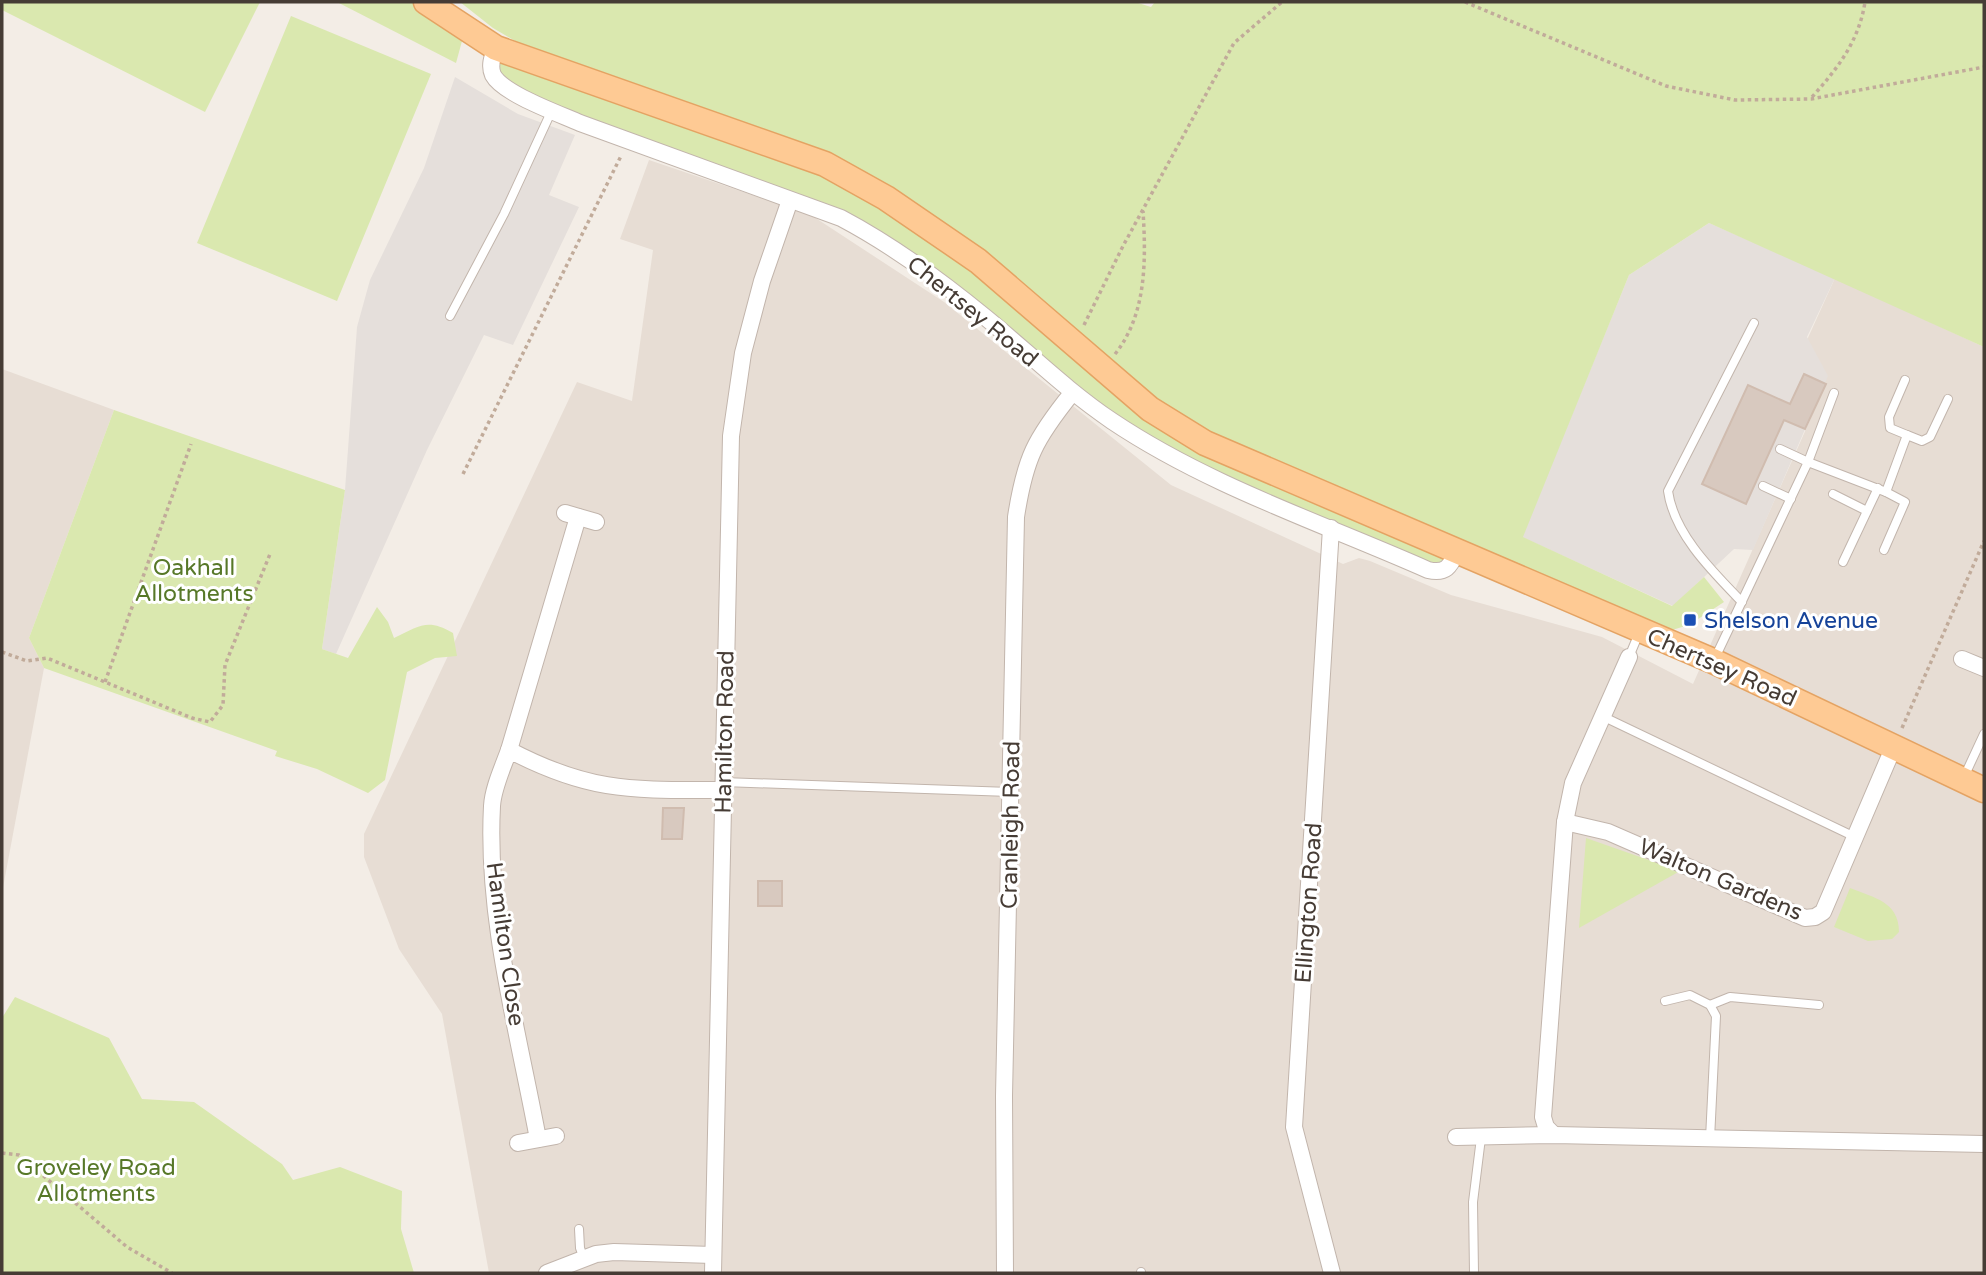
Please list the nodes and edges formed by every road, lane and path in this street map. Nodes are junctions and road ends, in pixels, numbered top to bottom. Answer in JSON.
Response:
{"nodes":[{"id":1,"x":426,"y":2,"type":"edge"},
{"id":2,"x":1282,"y":2,"type":"edge"},
{"id":3,"x":1465,"y":2,"type":"edge"},
{"id":4,"x":1864,"y":2,"type":"edge"},
{"id":5,"x":496,"y":48,"type":"junction"},
{"id":6,"x":1984,"y":67,"type":"edge"},
{"id":7,"x":1811,"y":99,"type":"junction"},
{"id":8,"x":551,"y":110,"type":"junction"},
{"id":9,"x":628,"y":141,"type":"junction"},
{"id":10,"x":790,"y":200,"type":"junction"},
{"id":11,"x":1143,"y":209,"type":"junction"},
{"id":12,"x":450,"y":316,"type":"dead end"},
{"id":13,"x":1754,"y":323,"type":"dead end"},
{"id":14,"x":1075,"y":345,"type":"junction"},
{"id":15,"x":1104,"y":369,"type":"junction"},
{"id":16,"x":1905,"y":380,"type":"dead end"},
{"id":17,"x":1072,"y":393,"type":"junction"},
{"id":18,"x":1834,"y":393,"type":"dead end"},
{"id":19,"x":1948,"y":399,"type":"dead end"},
{"id":20,"x":1907,"y":435,"type":"junction"},
{"id":21,"x":191,"y":444,"type":"dead end"},
{"id":22,"x":1780,"y":449,"type":"dead end"},
{"id":23,"x":1808,"y":462,"type":"junction"},
{"id":24,"x":463,"y":474,"type":"dead end"},
{"id":25,"x":1763,"y":486,"type":"dead end"},
{"id":26,"x":1882,"y":490,"type":"junction"},
{"id":27,"x":1833,"y":494,"type":"dead end"},
{"id":28,"x":1791,"y":499,"type":"junction"},
{"id":29,"x":1867,"y":511,"type":"junction"},
{"id":30,"x":596,"y":522,"type":"dead end"},
{"id":31,"x":1331,"y":528,"type":"junction"},
{"id":32,"x":1984,"y":541,"type":"edge"},
{"id":33,"x":1884,"y":550,"type":"dead end"},
{"id":34,"x":1457,"y":551,"type":"junction"},
{"id":35,"x":270,"y":554,"type":"dead end"},
{"id":36,"x":1843,"y":562,"type":"dead end"},
{"id":37,"x":1742,"y":602,"type":"junction"},
{"id":38,"x":1640,"y":630,"type":"junction"},
{"id":39,"x":2,"y":652,"type":"edge"},
{"id":40,"x":1629,"y":657,"type":"joint"},
{"id":41,"x":1962,"y":659,"type":"dead end"},
{"id":42,"x":1713,"y":661,"type":"junction"},
{"id":43,"x":1984,"y":668,"type":"edge"},
{"id":44,"x":105,"y":682,"type":"junction"},
{"id":45,"x":1604,"y":717,"type":"junction"},
{"id":46,"x":1984,"y":734,"type":"edge"},
{"id":47,"x":1894,"y":746,"type":"junction"},
{"id":48,"x":509,"y":750,"type":"junction"},
{"id":49,"x":1973,"y":785,"type":"edge"},
{"id":50,"x":723,"y":786,"type":"junction"},
{"id":51,"x":1010,"y":792,"type":"junction"},
{"id":52,"x":1565,"y":822,"type":"junction"},
{"id":53,"x":1855,"y":837,"type":"junction"},
{"id":54,"x":1665,"y":1001,"type":"dead end"},
{"id":55,"x":1710,"y":1005,"type":"junction"},
{"id":56,"x":1819,"y":1005,"type":"dead end"},
{"id":57,"x":1554,"y":1135,"type":"junction"},
{"id":58,"x":555,"y":1136,"type":"dead end"},
{"id":59,"x":1456,"y":1138,"type":"dead end"},
{"id":60,"x":1480,"y":1138,"type":"junction"},
{"id":61,"x":538,"y":1139,"type":"junction"},
{"id":62,"x":1710,"y":1139,"type":"junction"},
{"id":63,"x":518,"y":1143,"type":"dead end"},
{"id":64,"x":1984,"y":1144,"type":"edge"},
{"id":65,"x":2,"y":1153,"type":"edge"},
{"id":66,"x":579,"y":1229,"type":"dead end"},
{"id":67,"x":713,"y":1255,"type":"junction"},
{"id":68,"x":584,"y":1259,"type":"junction"},
{"id":69,"x":172,"y":1273,"type":"edge"},
{"id":70,"x":547,"y":1273,"type":"edge"},
{"id":71,"x":713,"y":1273,"type":"edge"},
{"id":72,"x":1004,"y":1273,"type":"edge"},
{"id":73,"x":1332,"y":1273,"type":"edge"},
{"id":74,"x":1474,"y":1273,"type":"edge"}],
"edges":[{"from":1,"to":5,"type":"main road","name":"Chertsey Road"},
{"from":2,"to":11,"type":"path"},
{"from":3,"to":7,"type":"path"},
{"from":4,"to":7,"type":"path"},
{"from":5,"to":8,"type":"street","name":"Chertsey Road"},
{"from":5,"to":14,"type":"main road","name":"Chertsey Road"},
{"from":6,"to":7,"type":"path"},
{"from":8,"to":9,"type":"street","name":"Chertsey Road"},
{"from":8,"to":12,"type":"lane"},
{"from":9,"to":10,"type":"street","name":"Chertsey Road"},
{"from":9,"to":24,"type":"path"},
{"from":10,"to":17,"type":"street","name":"Chertsey Road"},
{"from":10,"to":50,"type":"street","name":"Hamilton Road"},
{"from":11,"to":14,"type":"path"},
{"from":11,"to":15,"type":"path"},
{"from":13,"to":37,"type":"lane"},
{"from":14,"to":15,"type":"main road","name":"Chertsey Road"},
{"from":15,"to":34,"type":"main road","name":"Chertsey Road"},
{"from":16,"to":20,"type":"lane"},
{"from":17,"to":31,"type":"street","name":"Chertsey Road"},
{"from":17,"to":51,"type":"street","name":"Cranleigh Road"},
{"from":18,"to":23,"type":"lane"},
{"from":19,"to":20,"type":"lane"},
{"from":20,"to":26,"type":"lane"},
{"from":21,"to":44,"type":"path"},
{"from":22,"to":23,"type":"lane"},
{"from":23,"to":26,"type":"lane"},
{"from":23,"to":28,"type":"lane"},
{"from":25,"to":28,"type":"lane"},
{"from":26,"to":29,"type":"lane"},
{"from":26,"to":33,"type":"lane"},
{"from":27,"to":29,"type":"lane"},
{"from":28,"to":37,"type":"lane"},
{"from":29,"to":36,"type":"lane"},
{"from":30,"to":48,"type":"street","name":"Hamilton Close"},
{"from":31,"to":34,"type":"street","name":"Chertsey Road"},
{"from":31,"to":73,"type":"street","name":"Ellington Road"},
{"from":32,"to":47,"type":"path"},
{"from":34,"to":38,"type":"main road","name":"Chertsey Road"},
{"from":35,"to":44,"type":"path"},
{"from":37,"to":42,"type":"lane"},
{"from":38,"to":40,"type":"lane"},
{"from":38,"to":42,"type":"main road","name":"Chertsey Road"},
{"from":39,"to":44,"type":"path"},
{"from":40,"to":45,"type":"street"},
{"from":41,"to":43,"type":"street"},
{"from":42,"to":47,"type":"main road","name":"Chertsey Road"},
{"from":45,"to":52,"type":"street"},
{"from":45,"to":53,"type":"lane"},
{"from":46,"to":49,"type":"lane"},
{"from":47,"to":49,"type":"main road","name":"Chertsey Road"},
{"from":47,"to":53,"type":"street","name":"Walton Gardens"},
{"from":48,"to":50,"type":"street"},
{"from":48,"to":61,"type":"street","name":"Hamilton Close"},
{"from":50,"to":51,"type":"lane"},
{"from":50,"to":67,"type":"street","name":"Hamilton Road"},
{"from":51,"to":72,"type":"street","name":"Cranleigh Road"},
{"from":52,"to":53,"type":"street","name":"Walton Gardens"},
{"from":52,"to":57,"type":"street"},
{"from":54,"to":55,"type":"lane"},
{"from":55,"to":56,"type":"lane"},
{"from":55,"to":62,"type":"lane"},
{"from":57,"to":60,"type":"street"},
{"from":57,"to":62,"type":"street"},
{"from":58,"to":61,"type":"street"},
{"from":59,"to":60,"type":"street"},
{"from":60,"to":74,"type":"lane"},
{"from":61,"to":63,"type":"street"},
{"from":62,"to":64,"type":"street"},
{"from":65,"to":69,"type":"path"},
{"from":66,"to":68,"type":"lane"},
{"from":67,"to":68,"type":"street"},
{"from":67,"to":71,"type":"street","name":"Hamilton Road"},
{"from":68,"to":70,"type":"street"}]}
